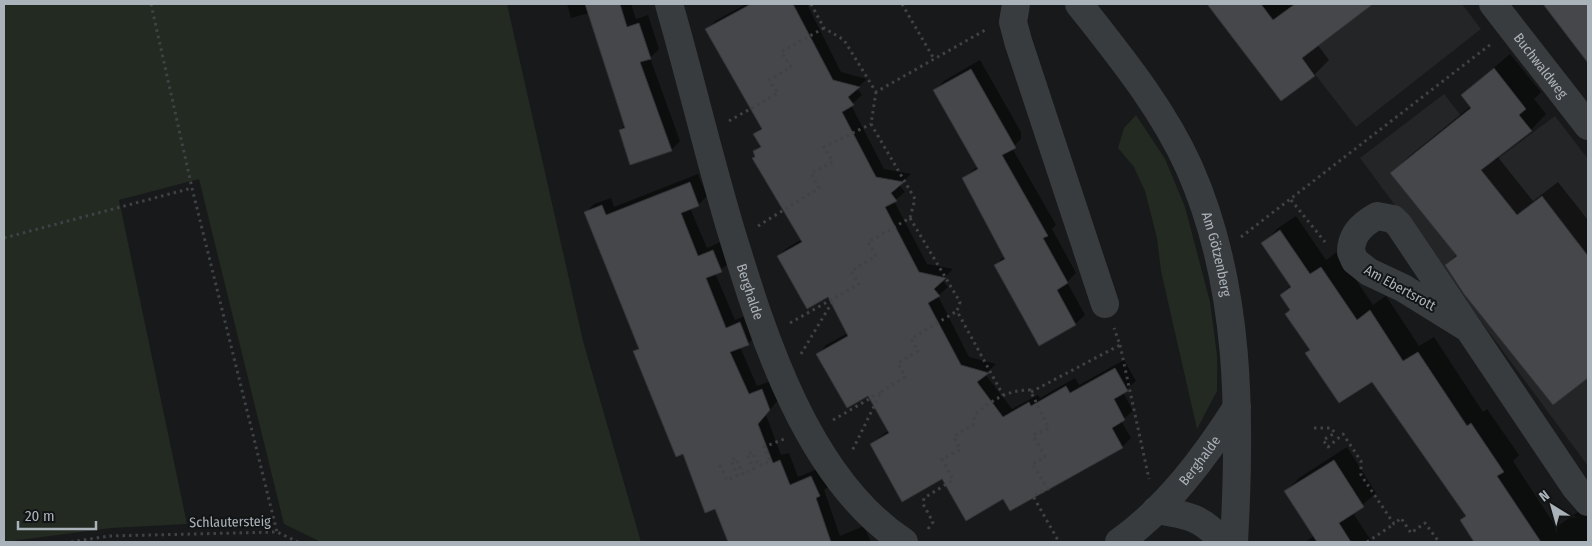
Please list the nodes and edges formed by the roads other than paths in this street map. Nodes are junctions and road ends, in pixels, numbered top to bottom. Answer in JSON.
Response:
{"nodes":[{"id":1,"x":669,"y":4,"type":"edge"},
{"id":2,"x":1079,"y":4,"type":"edge"},
{"id":3,"x":1493,"y":4,"type":"edge"},
{"id":4,"x":1015,"y":9,"type":"edge"},
{"id":5,"x":1588,"y":126,"type":"edge"},
{"id":6,"x":1105,"y":304,"type":"road end"},
{"id":7,"x":1466,"y":327,"type":"junction"},
{"id":8,"x":1237,"y":407,"type":"junction"},
{"id":9,"x":1588,"y":502,"type":"edge"},
{"id":10,"x":1156,"y":510,"type":"junction"},
{"id":11,"x":904,"y":542,"type":"edge"},
{"id":12,"x":1119,"y":542,"type":"edge"},
{"id":13,"x":1223,"y":542,"type":"edge"},
{"id":14,"x":1234,"y":542,"type":"edge"}],
"edges":[{"from":1,"to":11,"type":"street","name":"Berghalde"},
{"from":2,"to":8,"type":"street","name":"Am Götzenberg"},
{"from":3,"to":5,"type":"street","name":"Buchwaldweg"},
{"from":4,"to":6,"type":"street"},
{"from":7,"to":7,"type":"street","name":"Am Ebertsrott"},
{"from":7,"to":9,"type":"street","name":"Am Ebertsrott"},
{"from":8,"to":10,"type":"street","name":"Berghalde"},
{"from":8,"to":14,"type":"street","name":"Am Götzenberg"},
{"from":10,"to":12,"type":"street","name":"Berghalde"},
{"from":10,"to":13,"type":"street"}]}
